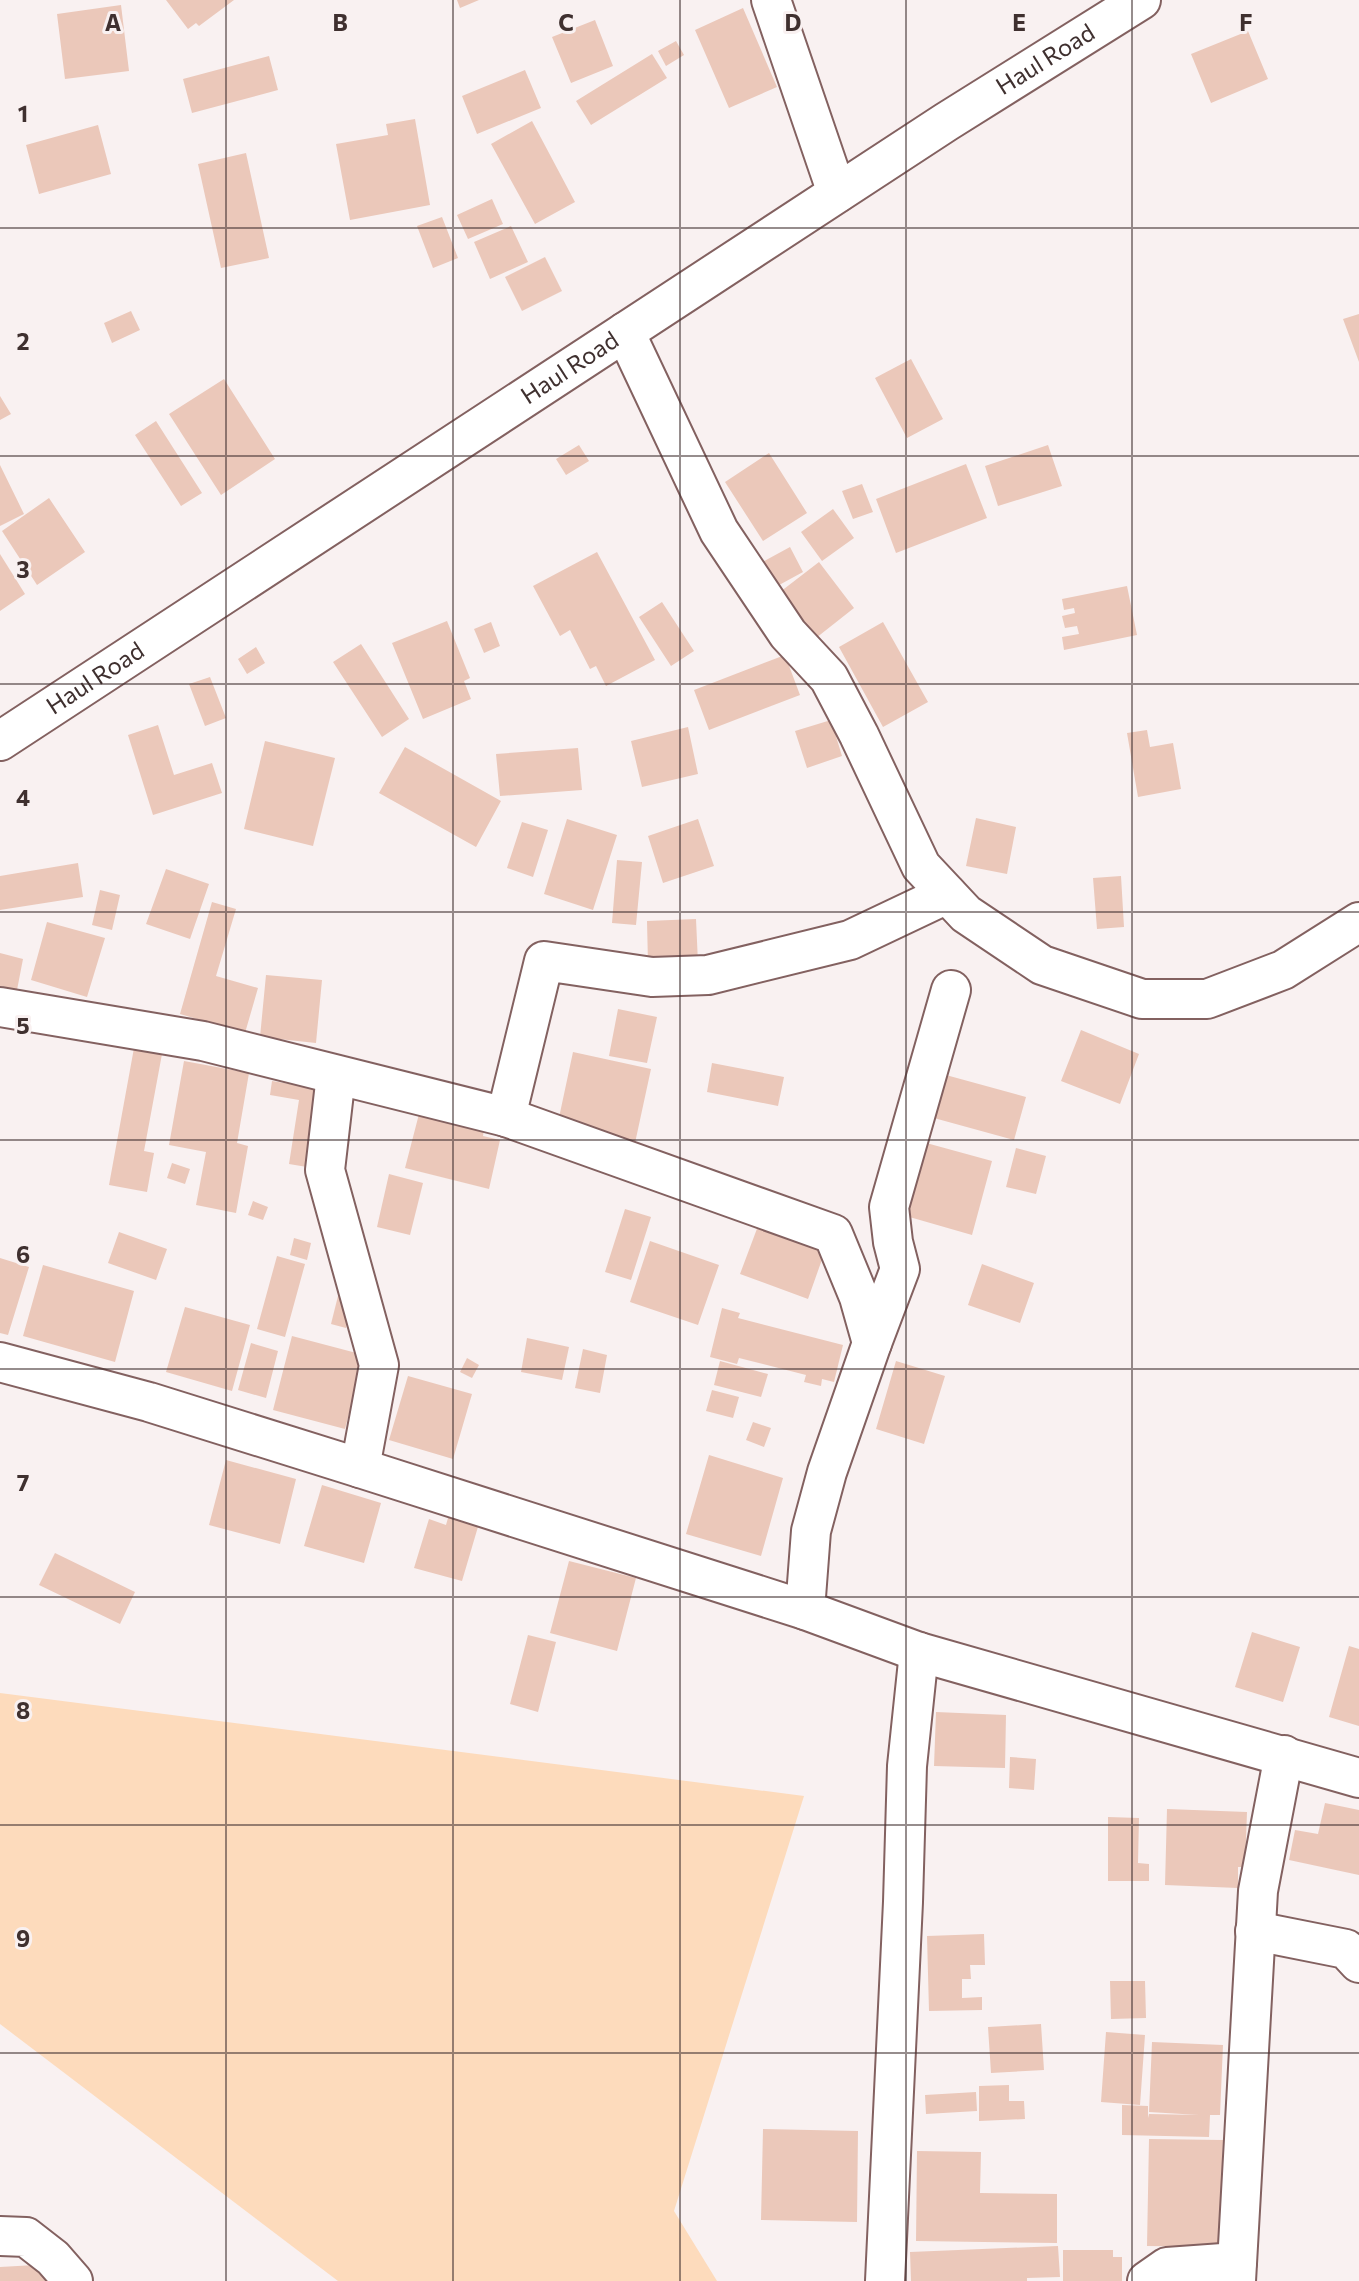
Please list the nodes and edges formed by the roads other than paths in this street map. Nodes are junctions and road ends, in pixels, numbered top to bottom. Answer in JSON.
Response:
{"nodes":[{"id":1,"x":771,"y":0,"type":"edge"},
{"id":2,"x":1141,"y":0,"type":"edge"},
{"id":3,"x":837,"y":193,"type":"junction"},
{"id":4,"x":625,"y":332,"type":"junction"},
{"id":5,"x":0,"y":741,"type":"edge"},
{"id":6,"x":947,"y":894,"type":"junction"},
{"id":7,"x":1359,"y":922,"type":"edge"},
{"id":8,"x":951,"y":990,"type":"dead end"},
{"id":9,"x":0,"y":1007,"type":"edge"},
{"id":10,"x":336,"y":1075,"type":"junction"},
{"id":11,"x":506,"y":1117,"type":"junction"},
{"id":12,"x":872,"y":1343,"type":"junction"},
{"id":13,"x":0,"y":1362,"type":"edge"},
{"id":14,"x":360,"y":1468,"type":"junction"},
{"id":15,"x":805,"y":1610,"type":"junction"},
{"id":16,"x":919,"y":1652,"type":"junction"},
{"id":17,"x":1284,"y":1755,"type":"junction"},
{"id":18,"x":1359,"y":1778,"type":"edge"},
{"id":19,"x":1255,"y":1931,"type":"junction"},
{"id":20,"x":1359,"y":1963,"type":"edge"},
{"id":21,"x":0,"y":2236,"type":"edge"},
{"id":22,"x":1237,"y":2272,"type":"edge"},
{"id":23,"x":73,"y":2281,"type":"edge"},
{"id":24,"x":885,"y":2281,"type":"edge"},
{"id":25,"x":1147,"y":2281,"type":"edge"}],
"edges":[{"from":1,"to":3,"type":"street"},
{"from":2,"to":3,"type":"street","name":"Haul Road"},
{"from":3,"to":4,"type":"street","name":"Haul Road"},
{"from":4,"to":5,"type":"street","name":"Haul Road"},
{"from":4,"to":6,"type":"street"},
{"from":6,"to":7,"type":"street"},
{"from":6,"to":11,"type":"street"},
{"from":8,"to":12,"type":"street"},
{"from":9,"to":10,"type":"street"},
{"from":10,"to":11,"type":"street"},
{"from":10,"to":14,"type":"street"},
{"from":11,"to":12,"type":"street"},
{"from":12,"to":15,"type":"street"},
{"from":13,"to":14,"type":"street"},
{"from":14,"to":15,"type":"street"},
{"from":15,"to":16,"type":"street"},
{"from":16,"to":17,"type":"street"},
{"from":16,"to":24,"type":"street"},
{"from":17,"to":18,"type":"street"},
{"from":17,"to":19,"type":"street"},
{"from":19,"to":20,"type":"street"},
{"from":19,"to":22,"type":"street"},
{"from":21,"to":23,"type":"street"},
{"from":22,"to":25,"type":"street"}]}
